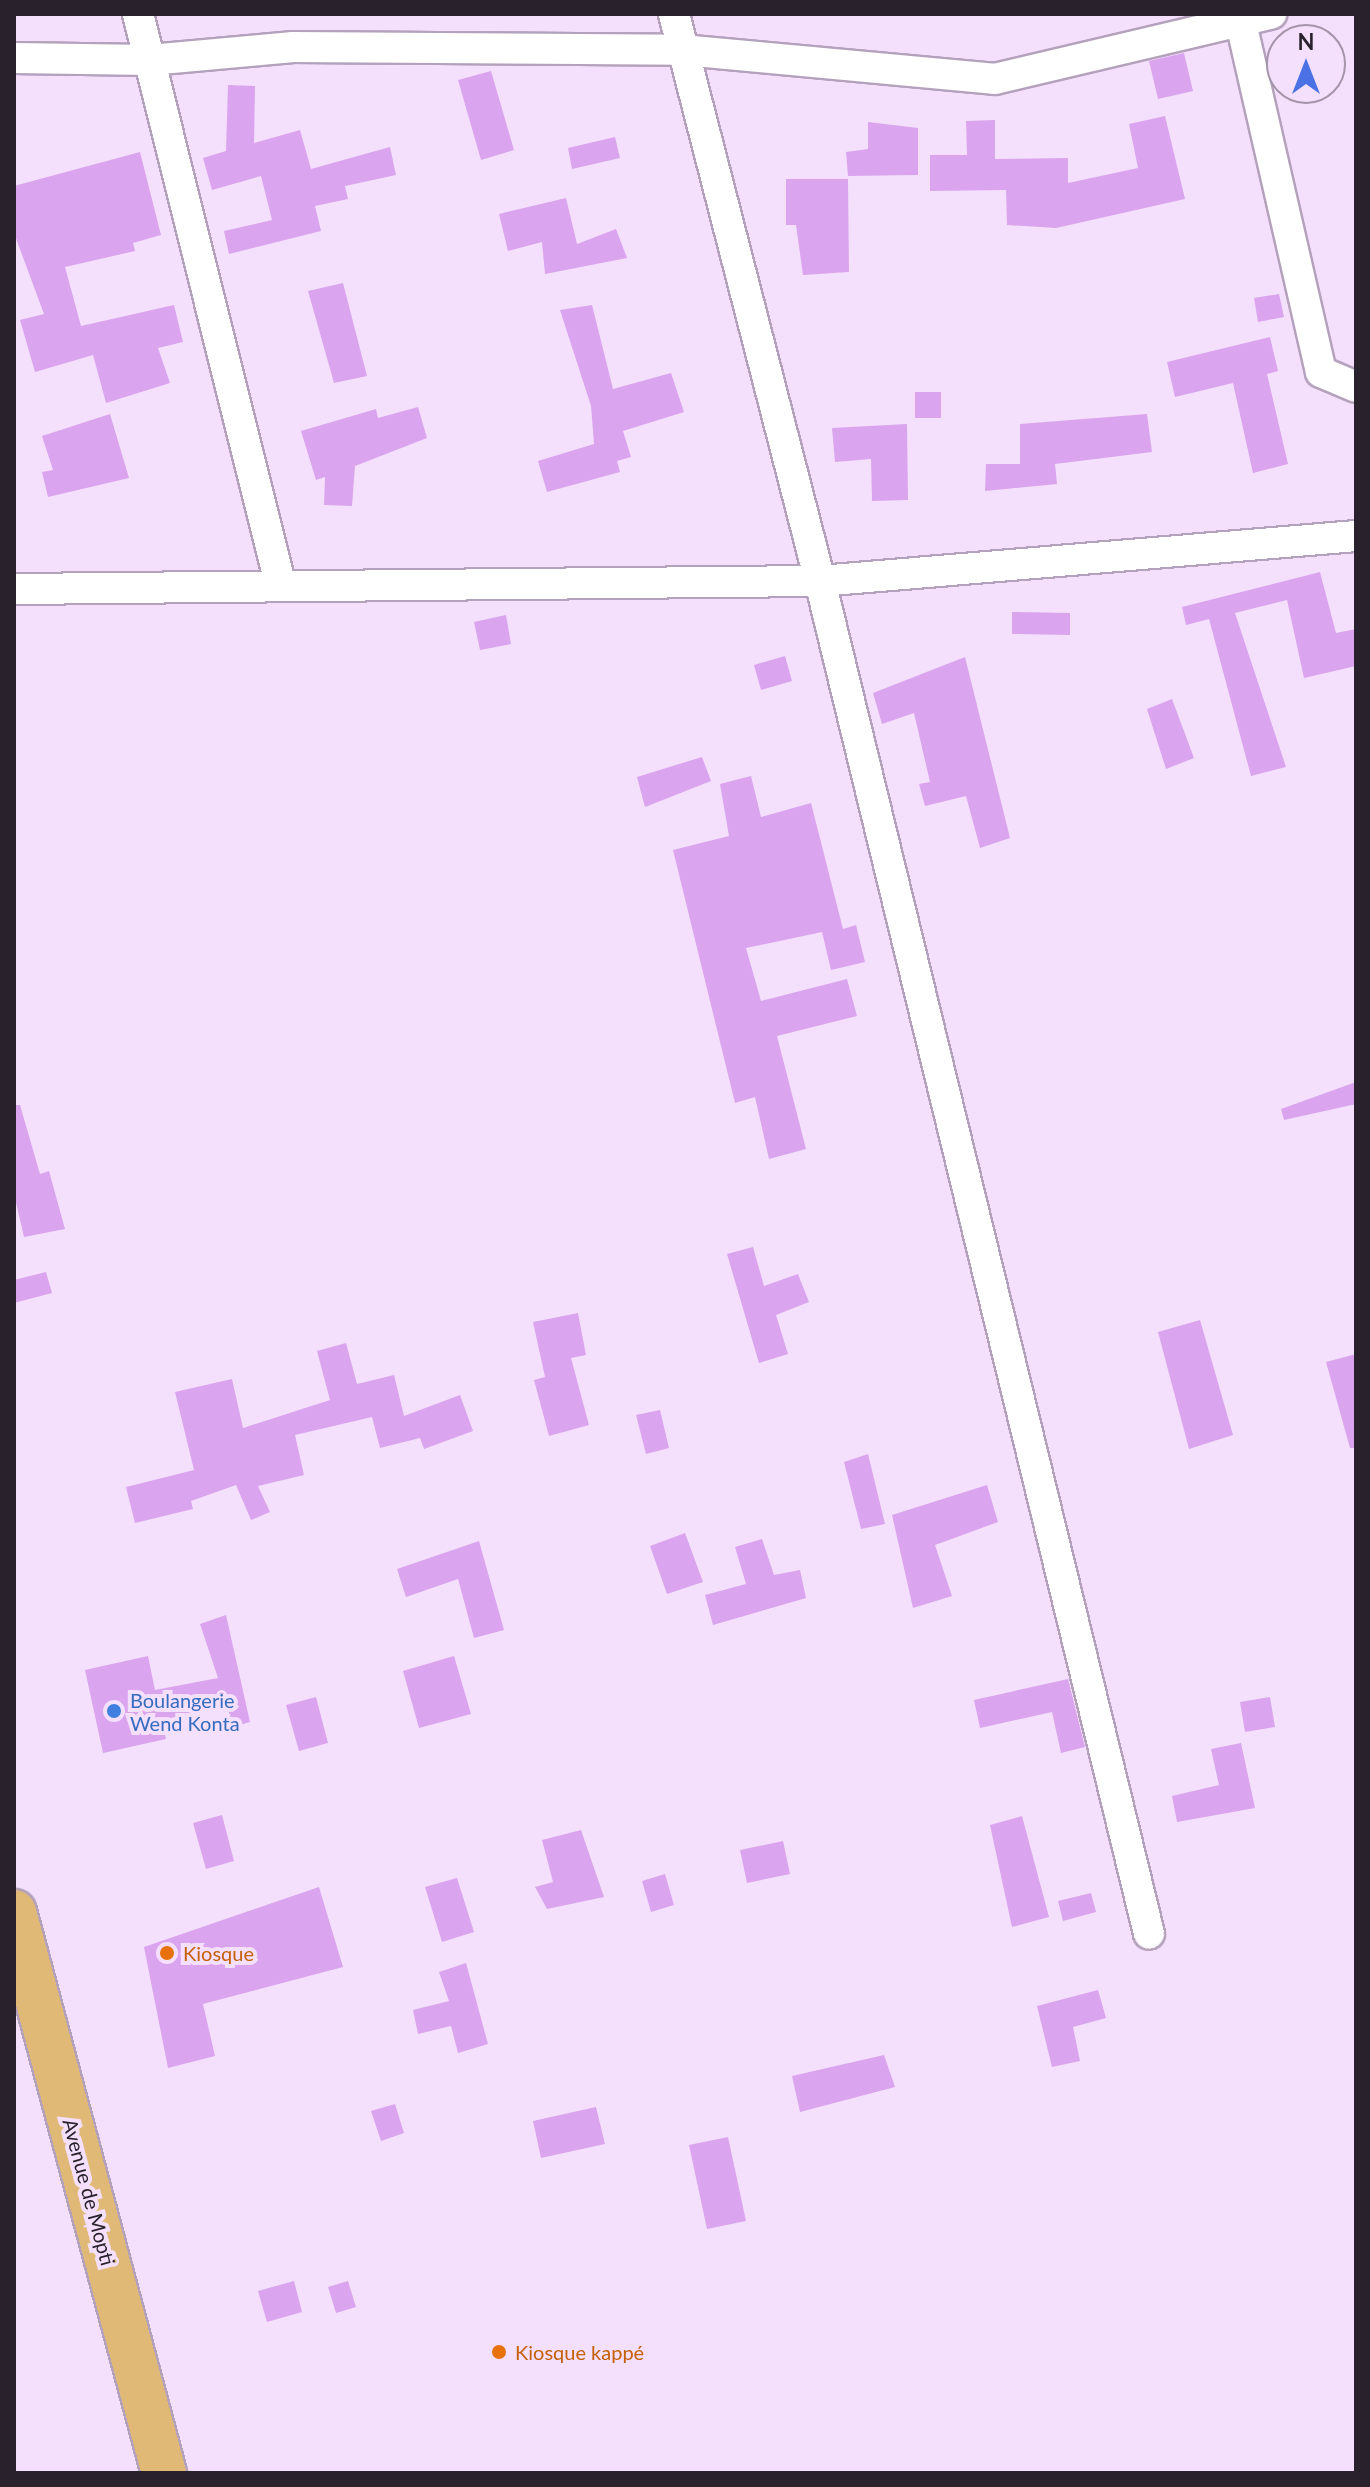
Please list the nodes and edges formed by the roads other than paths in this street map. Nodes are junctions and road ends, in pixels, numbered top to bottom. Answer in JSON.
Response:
{"nodes":[{"id":1,"x":138,"y":14,"type":"edge"},
{"id":2,"x":674,"y":14,"type":"edge"},
{"id":3,"x":1271,"y":14,"type":"edge"},
{"id":4,"x":1240,"y":18,"type":"edge"},
{"id":5,"x":683,"y":50,"type":"junction"},
{"id":6,"x":14,"y":58,"type":"edge"},
{"id":7,"x":150,"y":60,"type":"junction"},
{"id":8,"x":1356,"y":387,"type":"edge"},
{"id":9,"x":1356,"y":536,"type":"edge"},
{"id":10,"x":820,"y":581,"type":"junction"},
{"id":11,"x":280,"y":583,"type":"junction"},
{"id":12,"x":14,"y":589,"type":"edge"},
{"id":13,"x":14,"y":1912,"type":"edge"},
{"id":14,"x":1149,"y":1934,"type":"dead end"},
{"id":15,"x":164,"y":2473,"type":"edge"}],
"edges":[{"from":1,"to":7,"type":"street"},
{"from":2,"to":5,"type":"street"},
{"from":3,"to":4,"type":"street"},
{"from":4,"to":5,"type":"street"},
{"from":4,"to":8,"type":"street"},
{"from":5,"to":7,"type":"street"},
{"from":5,"to":10,"type":"street"},
{"from":6,"to":7,"type":"street"},
{"from":7,"to":11,"type":"street"},
{"from":9,"to":10,"type":"street"},
{"from":10,"to":11,"type":"street"},
{"from":10,"to":14,"type":"street"},
{"from":11,"to":12,"type":"street"},
{"from":13,"to":15,"type":"main road","name":"Avenue de Mopti"}]}
